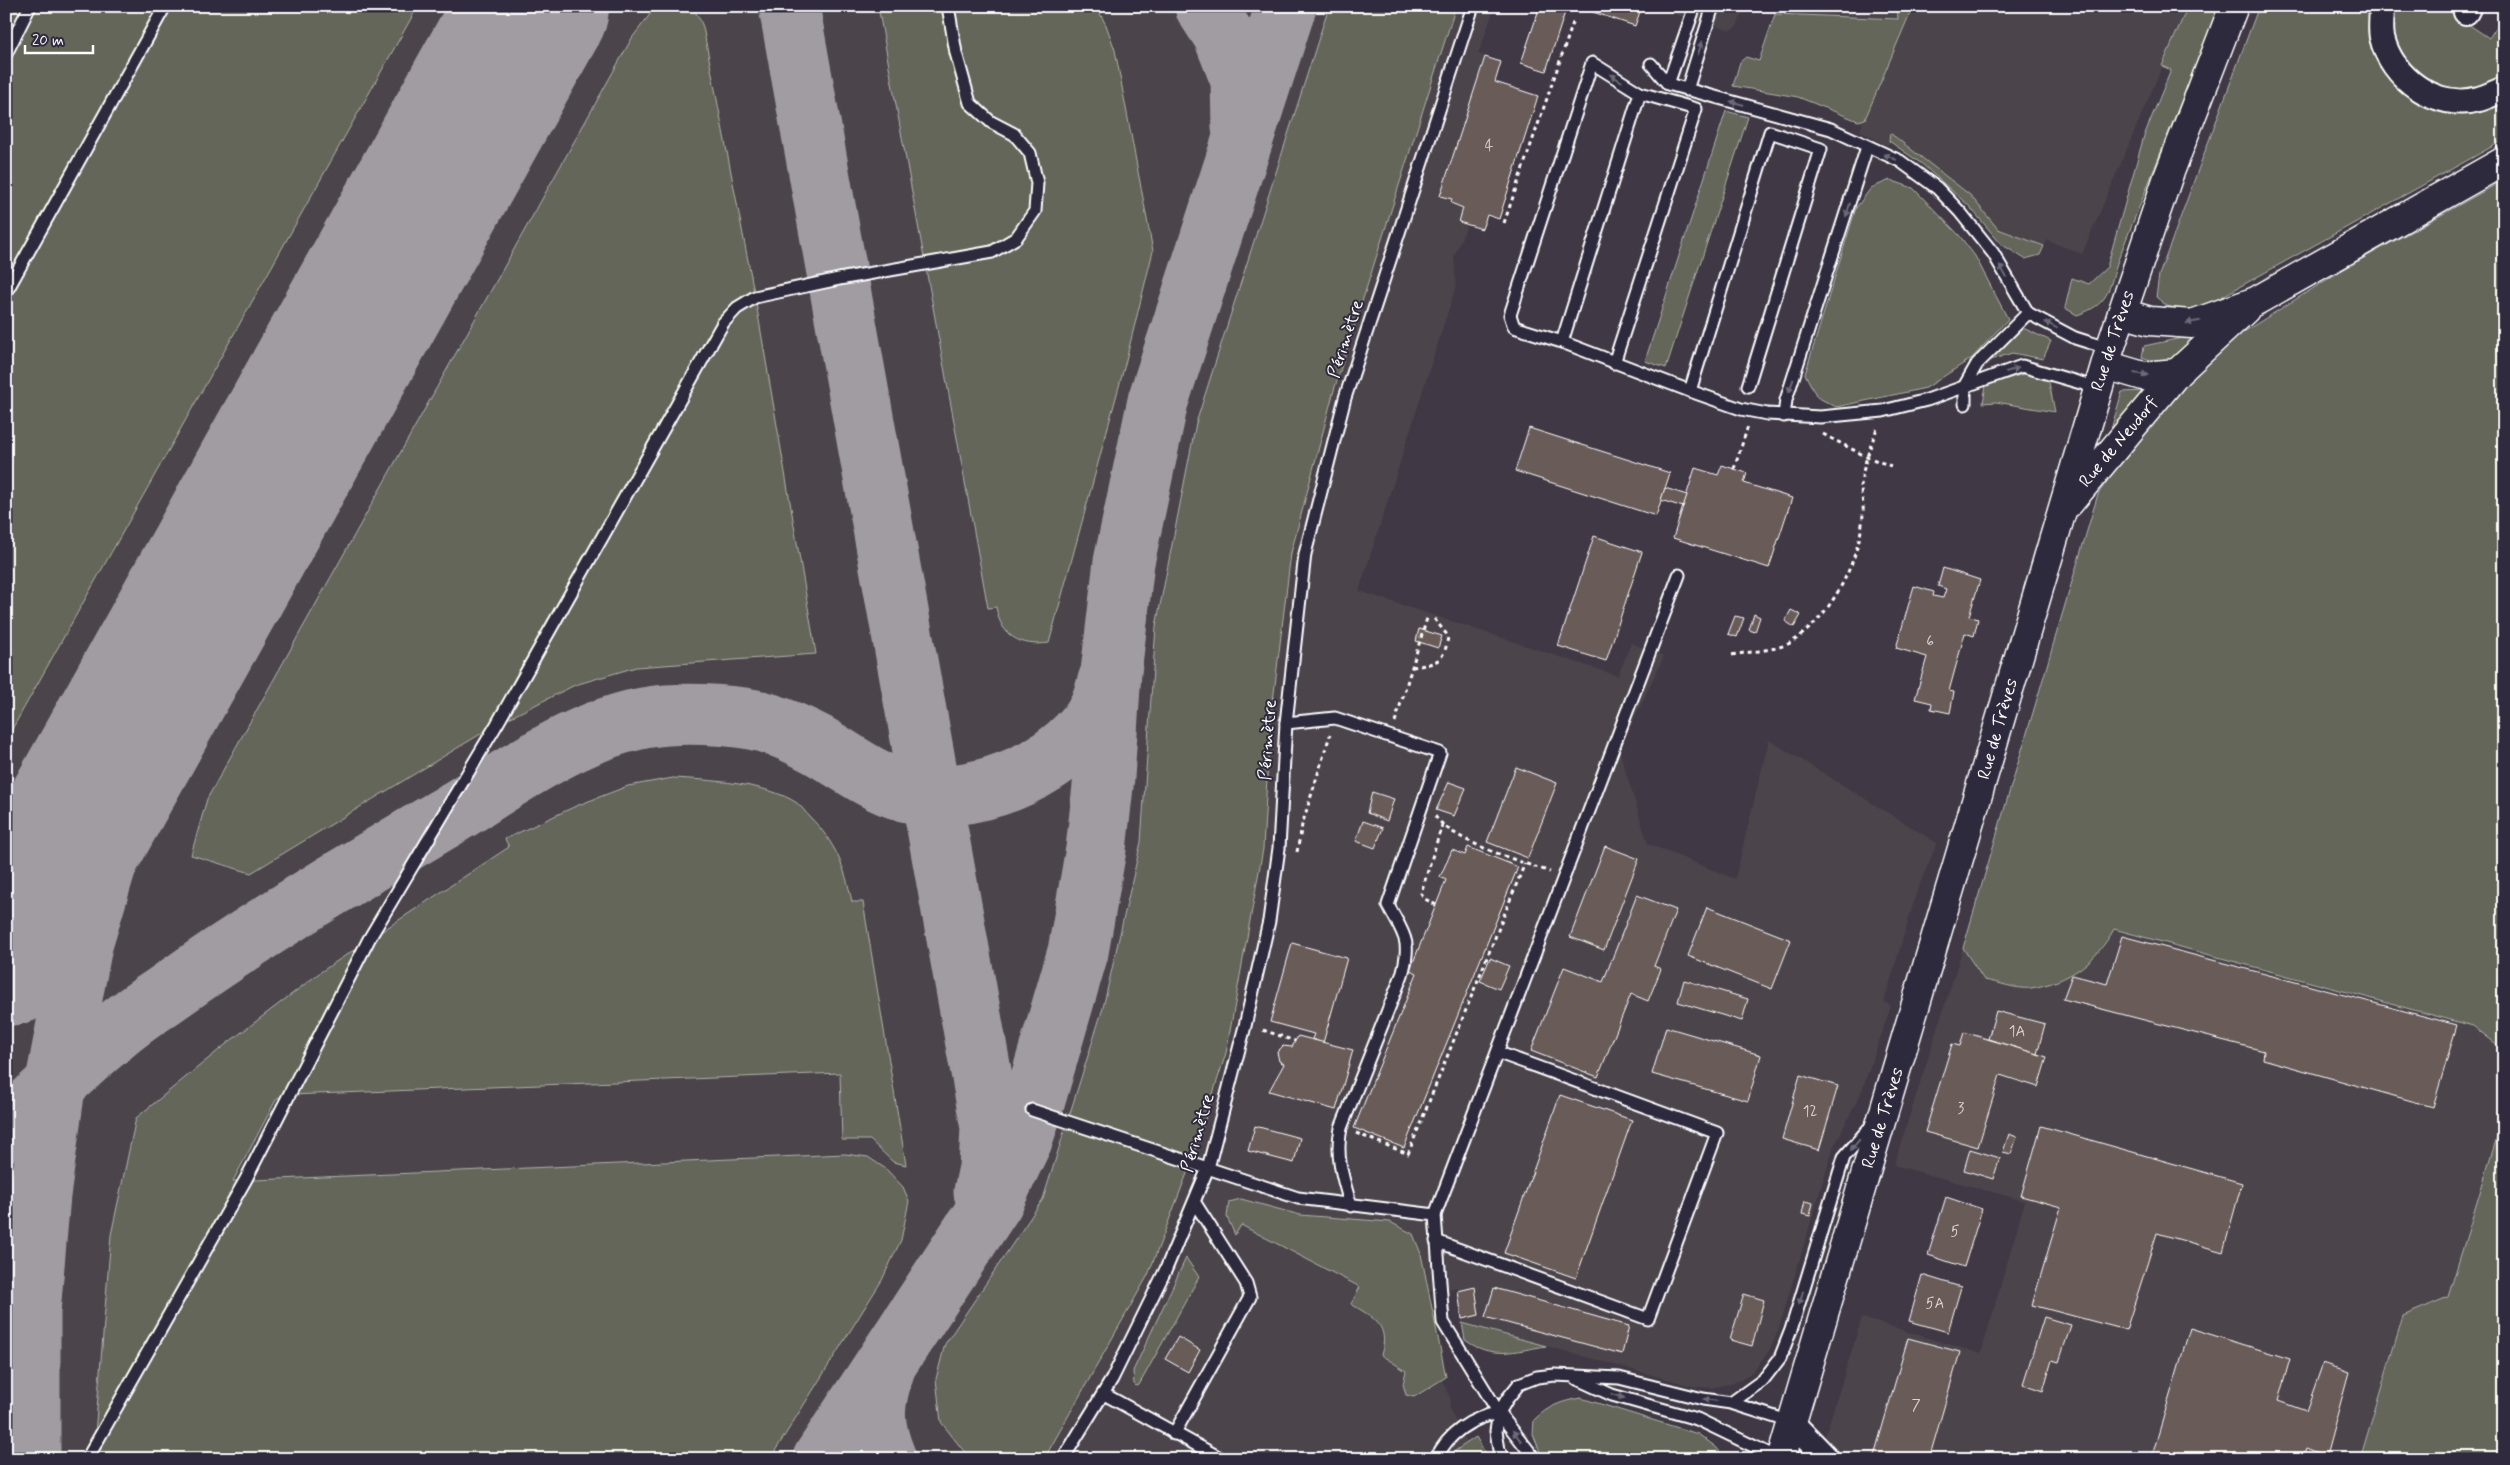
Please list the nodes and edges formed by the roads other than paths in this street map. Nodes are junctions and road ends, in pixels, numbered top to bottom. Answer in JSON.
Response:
{"nodes":[{"id":1,"x":30,"y":6,"type":"edge"},
{"id":2,"x":166,"y":6,"type":"edge"},
{"id":3,"x":948,"y":6,"type":"edge"},
{"id":4,"x":1474,"y":6,"type":"edge"},
{"id":5,"x":1694,"y":6,"type":"edge"},
{"id":6,"x":1713,"y":6,"type":"edge"},
{"id":7,"x":2234,"y":6,"type":"edge"},
{"id":8,"x":2382,"y":6,"type":"edge"},
{"id":9,"x":6,"y":54,"type":"edge"},
{"id":10,"x":1651,"y":64,"type":"dead end"},
{"id":11,"x":1668,"y":84,"type":"junction"},
{"id":12,"x":2504,"y":89,"type":"edge"},
{"id":13,"x":1686,"y":90,"type":"junction"},
{"id":14,"x":1640,"y":93,"type":"junction"},
{"id":15,"x":1867,"y":147,"type":"junction"},
{"id":16,"x":2501,"y":162,"type":"edge"},
{"id":17,"x":6,"y":292,"type":"edge"},
{"id":18,"x":2256,"y":301,"type":"junction"},
{"id":19,"x":2028,"y":313,"type":"junction"},
{"id":20,"x":2122,"y":313,"type":"junction"},
{"id":21,"x":1562,"y":342,"type":"junction"},
{"id":22,"x":1614,"y":363,"type":"junction"},
{"id":23,"x":2105,"y":367,"type":"junction"},
{"id":24,"x":2177,"y":373,"type":"junction"},
{"id":25,"x":1965,"y":385,"type":"junction"},
{"id":26,"x":1748,"y":386,"type":"dead end"},
{"id":27,"x":1690,"y":391,"type":"junction"},
{"id":28,"x":1965,"y":404,"type":"dead end"},
{"id":29,"x":1784,"y":416,"type":"junction"},
{"id":30,"x":2062,"y":512,"type":"junction"},
{"id":31,"x":1679,"y":575,"type":"dead end"},
{"id":32,"x":1286,"y":723,"type":"junction"},
{"id":33,"x":1499,"y":1053,"type":"junction"},
{"id":34,"x":1886,"y":1108,"type":"junction"},
{"id":35,"x":1032,"y":1110,"type":"dead end"},
{"id":36,"x":1208,"y":1168,"type":"junction"},
{"id":37,"x":1195,"y":1203,"type":"junction"},
{"id":38,"x":1351,"y":1206,"type":"junction"},
{"id":39,"x":1435,"y":1215,"type":"junction"},
{"id":40,"x":1436,"y":1241,"type":"junction"},
{"id":41,"x":1573,"y":1377,"type":"junction"},
{"id":42,"x":1104,"y":1394,"type":"junction"},
{"id":43,"x":1731,"y":1403,"type":"junction"},
{"id":44,"x":1499,"y":1413,"type":"junction"},
{"id":45,"x":1791,"y":1422,"type":"junction"},
{"id":46,"x":1174,"y":1434,"type":"junction"},
{"id":47,"x":86,"y":1459,"type":"edge"},
{"id":48,"x":1063,"y":1459,"type":"edge"},
{"id":49,"x":1222,"y":1459,"type":"edge"},
{"id":50,"x":1436,"y":1459,"type":"edge"},
{"id":51,"x":1504,"y":1459,"type":"edge"},
{"id":52,"x":1535,"y":1459,"type":"edge"},
{"id":53,"x":1780,"y":1459,"type":"edge"},
{"id":54,"x":1827,"y":1459,"type":"edge"}],
"edges":[{"from":1,"to":9,"type":"lane"},
{"from":2,"to":17,"type":"lane"},
{"from":3,"to":47,"type":"lane"},
{"from":4,"to":32,"type":"lane","name":"Périmètre"},
{"from":5,"to":11,"type":"lane"},
{"from":13,"to":6,"type":"lane","one_way":true},
{"from":7,"to":20,"type":"main road","name":"Rue de Trèves"},
{"from":8,"to":12,"type":"street"},
{"from":10,"to":11,"type":"lane"},
{"from":11,"to":13,"type":"lane"},
{"from":15,"to":13,"type":"lane","one_way":true},
{"from":14,"to":21,"type":"lane"},
{"from":14,"to":21,"type":"lane","one_way":true},
{"from":14,"to":22,"type":"lane"},
{"from":19,"to":15,"type":"lane","one_way":true},
{"from":15,"to":29,"type":"lane","one_way":true},
{"from":16,"to":18,"type":"main road"},
{"from":18,"to":20,"type":"main road","one_way":true},
{"from":18,"to":24,"type":"main road","name":"Rue de Neudorf"},
{"from":23,"to":19,"type":"lane","one_way":true},
{"from":19,"to":25,"type":"lane"},
{"from":20,"to":23,"type":"main road","name":"Rue de Trèves"},
{"from":21,"to":22,"type":"lane"},
{"from":22,"to":27,"type":"lane"},
{"from":23,"to":24,"type":"main road","name":"Rue de Neudorf","one_way":true},
{"from":25,"to":23,"type":"lane","one_way":true},
{"from":23,"to":30,"type":"main road","name":"Rue de Trèves"},
{"from":24,"to":30,"type":"main road","name":"Rue de Neudorf"},
{"from":25,"to":28,"type":"lane"},
{"from":25,"to":29,"type":"lane"},
{"from":26,"to":27,"type":"lane"},
{"from":27,"to":29,"type":"lane"},
{"from":30,"to":34,"type":"main road","name":"Rue de Trèves"},
{"from":31,"to":33,"type":"lane"},
{"from":32,"to":36,"type":"lane","name":"Périmètre"},
{"from":32,"to":38,"type":"lane"},
{"from":33,"to":39,"type":"lane"},
{"from":33,"to":40,"type":"lane"},
{"from":34,"to":43,"type":"lane","one_way":true},
{"from":34,"to":45,"type":"main road","name":"Rue de Trèves"},
{"from":35,"to":36,"type":"lane"},
{"from":36,"to":37,"type":"lane","name":"Périmètre"},
{"from":36,"to":38,"type":"lane"},
{"from":37,"to":42,"type":"lane","name":"Périmètre"},
{"from":37,"to":46,"type":"lane"},
{"from":38,"to":39,"type":"lane"},
{"from":39,"to":40,"type":"lane"},
{"from":40,"to":44,"type":"lane"},
{"from":43,"to":41,"type":"lane","one_way":true},
{"from":41,"to":44,"type":"lane"},
{"from":41,"to":53,"type":"lane","one_way":true},
{"from":42,"to":46,"type":"lane"},
{"from":42,"to":48,"type":"lane","name":"Périmètre"},
{"from":43,"to":45,"type":"lane"},
{"from":44,"to":50,"type":"lane"},
{"from":44,"to":51,"type":"lane"},
{"from":52,"to":44,"type":"lane","one_way":true},
{"from":45,"to":53,"type":"main road","name":"Rue de Trèves"},
{"from":45,"to":54,"type":"street"},
{"from":46,"to":49,"type":"lane"}]}
